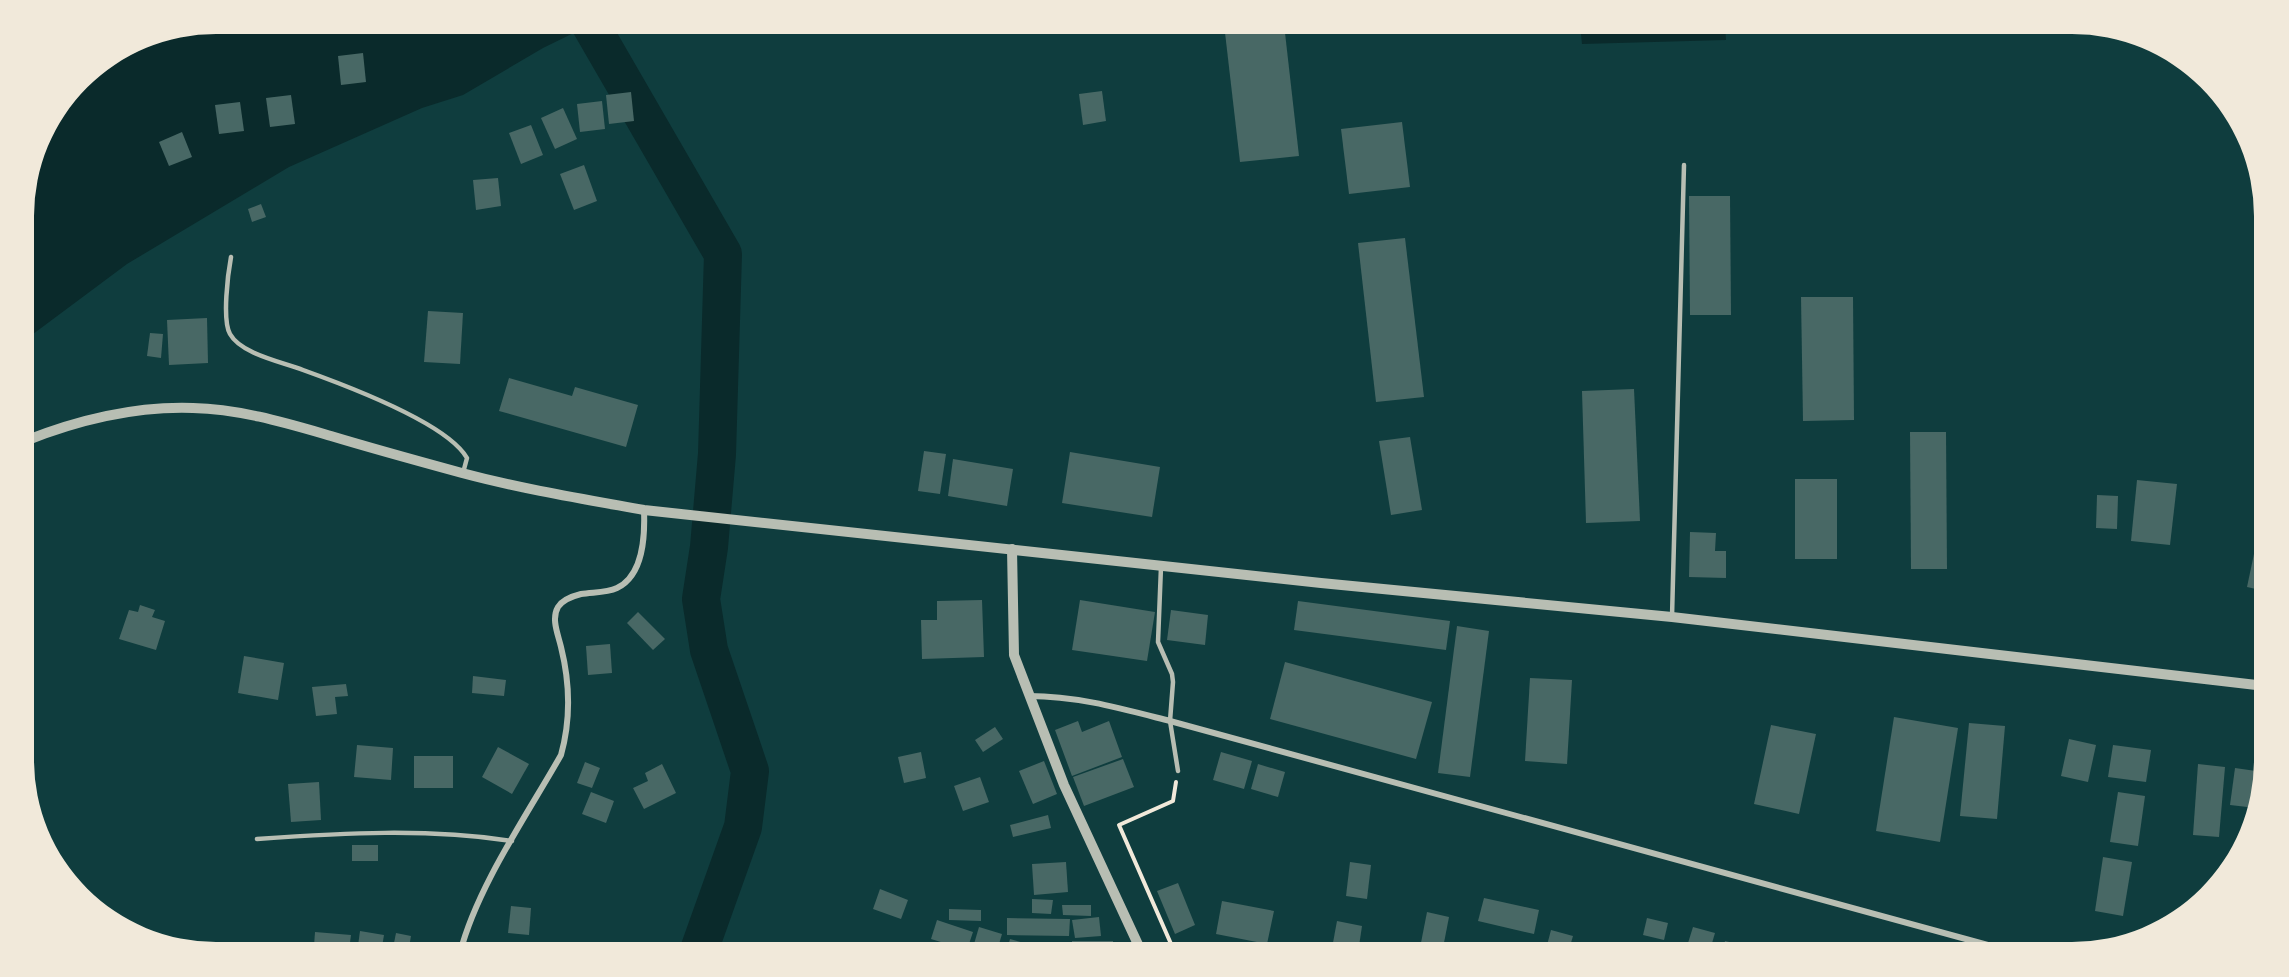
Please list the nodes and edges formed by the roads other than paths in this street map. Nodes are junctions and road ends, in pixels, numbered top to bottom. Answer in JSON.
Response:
{"nodes":[{"id":1,"x":1684,"y":165,"type":"dead end"},
{"id":2,"x":231,"y":257,"type":"dead end"},
{"id":3,"x":35,"y":437,"type":"edge"},
{"id":4,"x":464,"y":473,"type":"junction"},
{"id":5,"x":644,"y":510,"type":"junction"},
{"id":6,"x":1012,"y":549,"type":"junction"},
{"id":7,"x":1161,"y":565,"type":"junction"},
{"id":8,"x":1672,"y":617,"type":"junction"},
{"id":9,"x":2254,"y":686,"type":"edge"},
{"id":10,"x":1029,"y":696,"type":"junction"},
{"id":11,"x":1170,"y":721,"type":"junction"},
{"id":12,"x":1178,"y":771,"type":"road end"},
{"id":13,"x":257,"y":839,"type":"dead end"},
{"id":14,"x":512,"y":841,"type":"junction"},
{"id":15,"x":463,"y":942,"type":"edge"},
{"id":16,"x":1137,"y":942,"type":"edge"},
{"id":17,"x":1977,"y":942,"type":"edge"}],
"edges":[{"from":1,"to":8,"type":"lane"},
{"from":2,"to":4,"type":"lane"},
{"from":3,"to":4,"type":"street"},
{"from":4,"to":5,"type":"street"},
{"from":5,"to":6,"type":"street"},
{"from":5,"to":14,"type":"street"},
{"from":6,"to":7,"type":"street"},
{"from":6,"to":10,"type":"street"},
{"from":7,"to":8,"type":"street"},
{"from":7,"to":11,"type":"lane"},
{"from":8,"to":9,"type":"street"},
{"from":10,"to":11,"type":"street"},
{"from":10,"to":16,"type":"street"},
{"from":11,"to":12,"type":"lane"},
{"from":11,"to":17,"type":"street"},
{"from":13,"to":14,"type":"lane"},
{"from":14,"to":15,"type":"street"}]}
